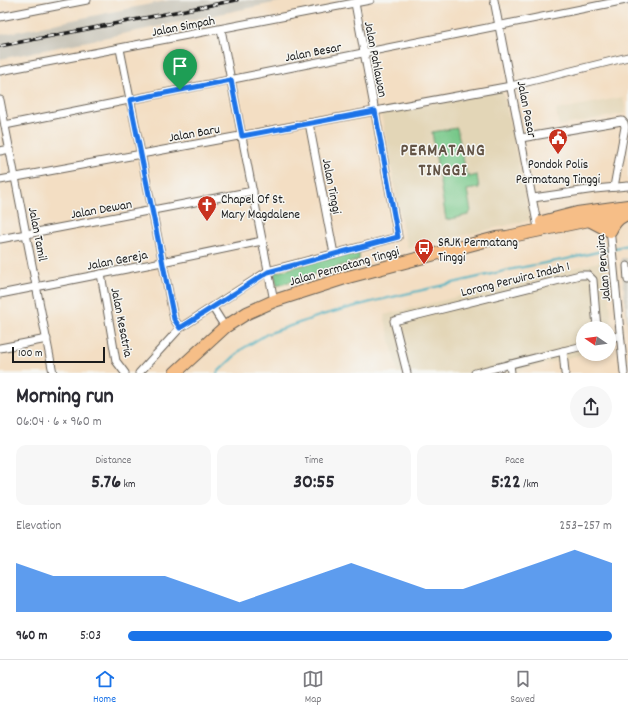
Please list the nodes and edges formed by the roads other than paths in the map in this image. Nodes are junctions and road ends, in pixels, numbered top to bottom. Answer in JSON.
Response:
{"nodes":[{"id":1,"x":87,"y":0,"type":"edge"},
{"id":2,"x":370,"y":0,"type":"edge"},
{"id":3,"x":494,"y":0,"type":"edge"},
{"id":4,"x":626,"y":0,"type":"edge"},
{"id":5,"x":55,"y":3,"type":"edge"},
{"id":6,"x":355,"y":3,"type":"junction"},
{"id":7,"x":0,"y":17,"type":"edge"},
{"id":8,"x":499,"y":26,"type":"junction"},
{"id":9,"x":221,"y":29,"type":"junction"},
{"id":10,"x":120,"y":49,"type":"junction"},
{"id":11,"x":364,"y":53,"type":"junction"},
{"id":12,"x":628,"y":57,"type":"edge"},
{"id":13,"x":0,"y":71,"type":"edge"},
{"id":14,"x":231,"y":80,"type":"junction"},
{"id":15,"x":511,"y":86,"type":"junction"},
{"id":16,"x":0,"y":100,"type":"edge"},
{"id":17,"x":130,"y":100,"type":"junction"},
{"id":18,"x":375,"y":111,"type":"junction"},
{"id":19,"x":309,"y":123,"type":"junction"},
{"id":20,"x":5,"y":125,"type":"junction"},
{"id":21,"x":242,"y":136,"type":"junction"},
{"id":22,"x":521,"y":138,"type":"junction"},
{"id":23,"x":10,"y":149,"type":"junction"},
{"id":24,"x":0,"y":151,"type":"edge"},
{"id":25,"x":141,"y":154,"type":"junction"},
{"id":26,"x":15,"y":177,"type":"junction"},
{"id":27,"x":0,"y":180,"type":"edge"},
{"id":28,"x":628,"y":186,"type":"edge"},
{"id":29,"x":614,"y":187,"type":"junction"},
{"id":30,"x":252,"y":191,"type":"junction"},
{"id":31,"x":533,"y":198,"type":"junction"},
{"id":32,"x":152,"y":211,"type":"junction"},
{"id":33,"x":627,"y":211,"type":"edge"},
{"id":34,"x":608,"y":212,"type":"junction"},
{"id":35,"x":589,"y":220,"type":"junction"},
{"id":36,"x":538,"y":223,"type":"junction"},
{"id":37,"x":26,"y":234,"type":"junction"},
{"id":38,"x":611,"y":235,"type":"junction"},
{"id":39,"x":496,"y":238,"type":"junction"},
{"id":40,"x":0,"y":239,"type":"edge"},
{"id":41,"x":262,"y":241,"type":"junction"},
{"id":42,"x":334,"y":254,"type":"junction"},
{"id":43,"x":162,"y":262,"type":"junction"},
{"id":44,"x":627,"y":266,"type":"edge"},
{"id":45,"x":614,"y":268,"type":"junction"},
{"id":46,"x":268,"y":272,"type":"junction"},
{"id":47,"x":101,"y":274,"type":"junction"},
{"id":48,"x":628,"y":280,"type":"edge"},
{"id":49,"x":37,"y":287,"type":"junction"},
{"id":50,"x":0,"y":294,"type":"edge"},
{"id":51,"x":274,"y":301,"type":"junction"},
{"id":52,"x":213,"y":308,"type":"junction"},
{"id":53,"x":596,"y":321,"type":"edge"},
{"id":54,"x":224,"y":327,"type":"junction"},
{"id":55,"x":180,"y":328,"type":"junction"},
{"id":56,"x":620,"y":335,"type":"junction"},
{"id":57,"x":616,"y":336,"type":"edge"},
{"id":58,"x":47,"y":339,"type":"junction"},
{"id":59,"x":0,"y":348,"type":"edge"},
{"id":60,"x":576,"y":348,"type":"edge"},
{"id":61,"x":563,"y":351,"type":"junction"},
{"id":62,"x":510,"y":364,"type":"junction"},
{"id":63,"x":53,"y":373,"type":"edge"},
{"id":64,"x":126,"y":373,"type":"edge"},
{"id":65,"x":139,"y":373,"type":"edge"},
{"id":66,"x":175,"y":373,"type":"edge"},
{"id":67,"x":407,"y":373,"type":"edge"},
{"id":68,"x":476,"y":373,"type":"edge"},
{"id":69,"x":511,"y":373,"type":"edge"},
{"id":70,"x":566,"y":373,"type":"edge"},
{"id":71,"x":624,"y":373,"type":"edge"}],
"edges":[{"from":1,"to":5,"type":"street"},
{"from":2,"to":6,"type":"street","name":"Jalan Simpah"},
{"from":3,"to":8,"type":"street","name":"Jalan Pasar"},
{"from":4,"to":8,"type":"street","name":"Jalan Besar"},
{"from":5,"to":7,"type":"street"},
{"from":6,"to":9,"type":"street","name":"Jalan Simpah"},
{"from":6,"to":11,"type":"street","name":"Jalan Pahlawan"},
{"from":8,"to":11,"type":"street","name":"Jalan Besar"},
{"from":8,"to":15,"type":"street","name":"Jalan Pasar"},
{"from":9,"to":10,"type":"street","name":"Jalan Simpah"},
{"from":9,"to":14,"type":"street"},
{"from":10,"to":13,"type":"street","name":"Jalan Simpah"},
{"from":10,"to":17,"type":"street"},
{"from":11,"to":14,"type":"street","name":"Jalan Besar"},
{"from":11,"to":18,"type":"street","name":"Jalan Pahlawan"},
{"from":12,"to":15,"type":"street"},
{"from":14,"to":17,"type":"street","name":"Jalan Besar"},
{"from":14,"to":21,"type":"street"},
{"from":15,"to":18,"type":"street","name":"Jalan Baru"},
{"from":15,"to":22,"type":"street","name":"Jalan Pasar"},
{"from":16,"to":20,"type":"street","name":"Jalan Tamil"},
{"from":17,"to":20,"type":"street","name":"Jalan Besar"},
{"from":17,"to":25,"type":"street"},
{"from":18,"to":19,"type":"street","name":"Jalan Baru"},
{"from":18,"to":42,"type":"street","name":"Jalan Pahlawan"},
{"from":19,"to":21,"type":"street","name":"Jalan Baru"},
{"from":19,"to":42,"type":"street","name":"Jalan Tinggi"},
{"from":20,"to":23,"type":"street","name":"Jalan Tamil"},
{"from":21,"to":25,"type":"street","name":"Jalan Baru"},
{"from":21,"to":30,"type":"street"},
{"from":22,"to":29,"type":"street"},
{"from":22,"to":31,"type":"street","name":"Jalan Pasar"},
{"from":23,"to":24,"type":"street"},
{"from":23,"to":26,"type":"street","name":"Jalan Tamil"},
{"from":25,"to":26,"type":"street","name":"Jalan Baru"},
{"from":25,"to":32,"type":"street"},
{"from":26,"to":27,"type":"street","name":"Jalan Baru"},
{"from":26,"to":37,"type":"street","name":"Jalan Tamil"},
{"from":28,"to":29,"type":"street"},
{"from":29,"to":31,"type":"street"},
{"from":30,"to":32,"type":"street","name":"Jalan Dewan"},
{"from":30,"to":41,"type":"street"},
{"from":31,"to":36,"type":"street","name":"Jalan Pasar"},
{"from":32,"to":37,"type":"street","name":"Jalan Dewan"},
{"from":32,"to":43,"type":"street"},
{"from":33,"to":34,"type":"highway","name":"Jalan Permatang Tinggi"},
{"from":33,"to":38,"type":"highway"},
{"from":34,"to":35,"type":"highway","name":"Jalan Permatang Tinggi"},
{"from":34,"to":36,"type":"highway","name":"Jalan Permatang Tinggi"},
{"from":34,"to":38,"type":"street","name":"Jalan Perwira"},
{"from":35,"to":38,"type":"highway"},
{"from":35,"to":39,"type":"highway","name":"Jalan Permatang Tinggi"},
{"from":36,"to":39,"type":"highway","name":"Jalan Permatang Tinggi"},
{"from":37,"to":40,"type":"street","name":"Jalan Dewan"},
{"from":37,"to":49,"type":"street","name":"Jalan Tamil"},
{"from":38,"to":45,"type":"street","name":"Jalan Perwira"},
{"from":39,"to":51,"type":"highway","name":"Jalan Permatang Tinggi"},
{"from":41,"to":43,"type":"street","name":"Jalan Gereja"},
{"from":41,"to":46,"type":"street"},
{"from":42,"to":46,"type":"street"},
{"from":43,"to":47,"type":"street","name":"Jalan Gereja"},
{"from":43,"to":55,"type":"street"},
{"from":44,"to":45,"type":"street"},
{"from":44,"to":48,"type":"street"},
{"from":45,"to":56,"type":"street","name":"Jalan Perwira"},
{"from":46,"to":51,"type":"street"},
{"from":46,"to":52,"type":"street"},
{"from":47,"to":49,"type":"street","name":"Jalan Gereja"},
{"from":47,"to":64,"type":"street","name":"Jalan Kesatria"},
{"from":49,"to":50,"type":"street","name":"Jalan Gereja"},
{"from":49,"to":58,"type":"street","name":"Jalan Tamil"},
{"from":51,"to":54,"type":"highway","name":"Jalan Permatang Tinggi"},
{"from":52,"to":54,"type":"street"},
{"from":52,"to":55,"type":"street"},
{"from":53,"to":67,"type":"street","name":"Lorong Perwira Indah 1"},
{"from":54,"to":66,"type":"highway","name":"Jalan Permatang Tinggi"},
{"from":55,"to":65,"type":"street"},
{"from":56,"to":57,"type":"street"},
{"from":56,"to":71,"type":"street","name":"Jalan Perwira"},
{"from":58,"to":59,"type":"street"},
{"from":58,"to":63,"type":"street","name":"Jalan Tamil"},
{"from":60,"to":61,"type":"street"},
{"from":61,"to":62,"type":"street"},
{"from":61,"to":70,"type":"street"},
{"from":62,"to":68,"type":"street"},
{"from":62,"to":69,"type":"street"}]}
